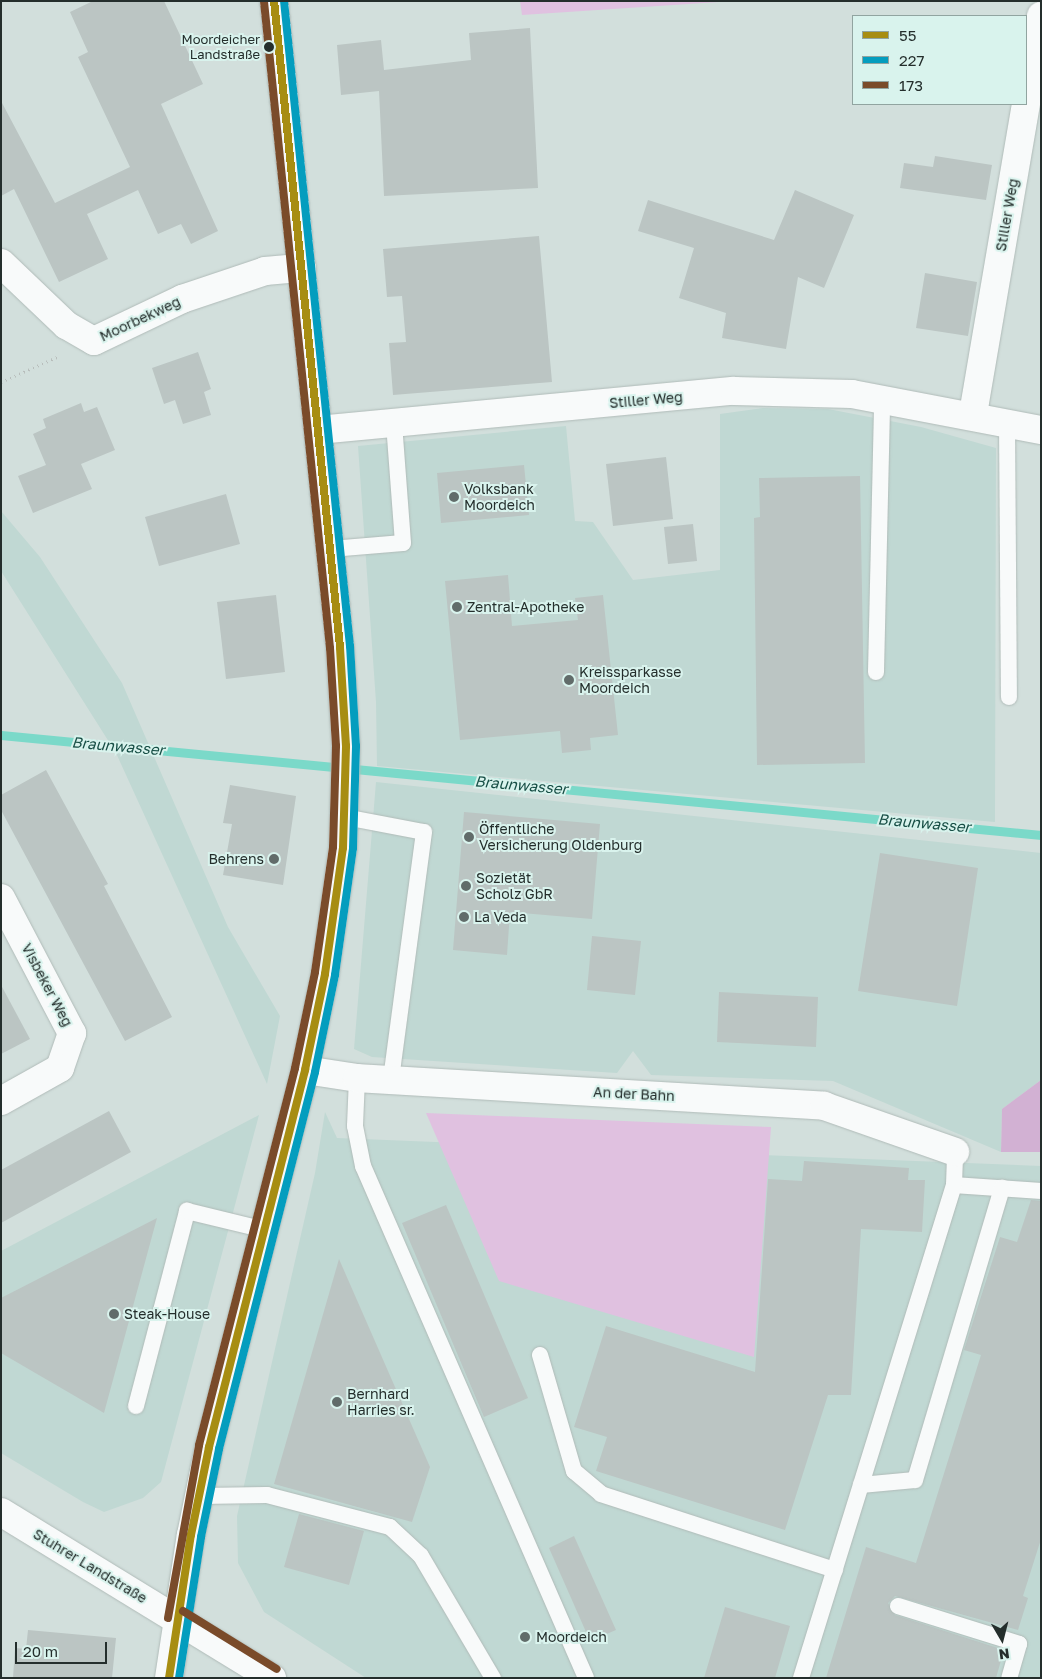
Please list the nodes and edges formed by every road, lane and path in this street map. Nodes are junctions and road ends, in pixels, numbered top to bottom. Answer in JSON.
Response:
{"nodes":[{"id":1,"x":274,"y":1,"type":"edge"},
{"id":2,"x":1041,"y":16,"type":"edge"},
{"id":3,"x":1027,"y":98,"type":"edge"},
{"id":4,"x":1026,"y":105,"type":"edge"},
{"id":5,"x":1,"y":263,"type":"edge"},
{"id":6,"x":302,"y":268,"type":"junction"},
{"id":7,"x":94,"y":341,"type":"junction"},
{"id":8,"x":1,"y":382,"type":"edge"},
{"id":9,"x":882,"y":399,"type":"junction"},
{"id":10,"x":973,"y":414,"type":"junction"},
{"id":11,"x":1007,"y":422,"type":"junction"},
{"id":12,"x":394,"y":423,"type":"junction"},
{"id":13,"x":318,"y":430,"type":"junction"},
{"id":14,"x":1041,"y":430,"type":"edge"},
{"id":15,"x":331,"y":549,"type":"junction"},
{"id":16,"x":876,"y":672,"type":"dead end"},
{"id":17,"x":1009,"y":697,"type":"dead end"},
{"id":18,"x":346,"y":806,"type":"junction"},
{"id":19,"x":1,"y":898,"type":"edge"},
{"id":20,"x":305,"y":1070,"type":"junction"},
{"id":21,"x":357,"y":1078,"type":"junction"},
{"id":22,"x":391,"y":1080,"type":"junction"},
{"id":23,"x":1,"y":1101,"type":"edge"},
{"id":24,"x":955,"y":1152,"type":"joint"},
{"id":25,"x":954,"y":1185,"type":"junction"},
{"id":26,"x":1002,"y":1188,"type":"junction"},
{"id":27,"x":1041,"y":1191,"type":"edge"},
{"id":28,"x":265,"y":1230,"type":"junction"},
{"id":29,"x":540,"y":1355,"type":"dead end"},
{"id":30,"x":136,"y":1406,"type":"dead end"},
{"id":31,"x":861,"y":1484,"type":"junction"},
{"id":32,"x":200,"y":1496,"type":"junction"},
{"id":33,"x":1,"y":1512,"type":"edge"},
{"id":34,"x":835,"y":1570,"type":"junction"},
{"id":35,"x":898,"y":1606,"type":"dead end"},
{"id":36,"x":178,"y":1620,"type":"junction"},
{"id":37,"x":169,"y":1678,"type":"edge"},
{"id":38,"x":272,"y":1678,"type":"edge"},
{"id":39,"x":493,"y":1678,"type":"edge"},
{"id":40,"x":586,"y":1678,"type":"edge"},
{"id":41,"x":801,"y":1678,"type":"edge"},
{"id":42,"x":1009,"y":1678,"type":"edge"}],
"edges":[{"from":1,"to":6,"type":"street"},
{"from":2,"to":3,"type":"street","name":"Stiller Weg"},
{"from":4,"to":10,"type":"street","name":"Stiller Weg"},
{"from":5,"to":7,"type":"street","name":"Moorbekweg"},
{"from":6,"to":7,"type":"street","name":"Moorbekweg"},
{"from":6,"to":13,"type":"street"},
{"from":7,"to":8,"type":"path"},
{"from":9,"to":10,"type":"street","name":"Stiller Weg"},
{"from":9,"to":12,"type":"street","name":"Stiller Weg"},
{"from":9,"to":16,"type":"lane"},
{"from":10,"to":11,"type":"street","name":"Stiller Weg"},
{"from":11,"to":14,"type":"street","name":"Stiller Weg"},
{"from":11,"to":17,"type":"lane"},
{"from":12,"to":13,"type":"street","name":"Stiller Weg"},
{"from":12,"to":15,"type":"lane"},
{"from":13,"to":15,"type":"street"},
{"from":15,"to":18,"type":"street"},
{"from":18,"to":20,"type":"street"},
{"from":18,"to":22,"type":"lane"},
{"from":19,"to":23,"type":"street","name":"Visbeker Weg"},
{"from":20,"to":21,"type":"street","name":"An der Bahn"},
{"from":20,"to":28,"type":"street"},
{"from":21,"to":22,"type":"street","name":"An der Bahn"},
{"from":21,"to":40,"type":"lane"},
{"from":22,"to":24,"type":"street","name":"An der Bahn"},
{"from":24,"to":25,"type":"lane"},
{"from":25,"to":26,"type":"lane"},
{"from":25,"to":31,"type":"lane"},
{"from":26,"to":27,"type":"lane"},
{"from":26,"to":31,"type":"lane"},
{"from":28,"to":30,"type":"lane"},
{"from":28,"to":32,"type":"street"},
{"from":29,"to":34,"type":"lane"},
{"from":31,"to":34,"type":"lane"},
{"from":32,"to":36,"type":"street"},
{"from":32,"to":39,"type":"lane"},
{"from":33,"to":36,"type":"street","name":"Stuhrer Landstraße"},
{"from":34,"to":41,"type":"lane"},
{"from":35,"to":42,"type":"lane"},
{"from":36,"to":37,"type":"street"},
{"from":36,"to":38,"type":"street","name":"Stuhrer Landstraße"}]}
